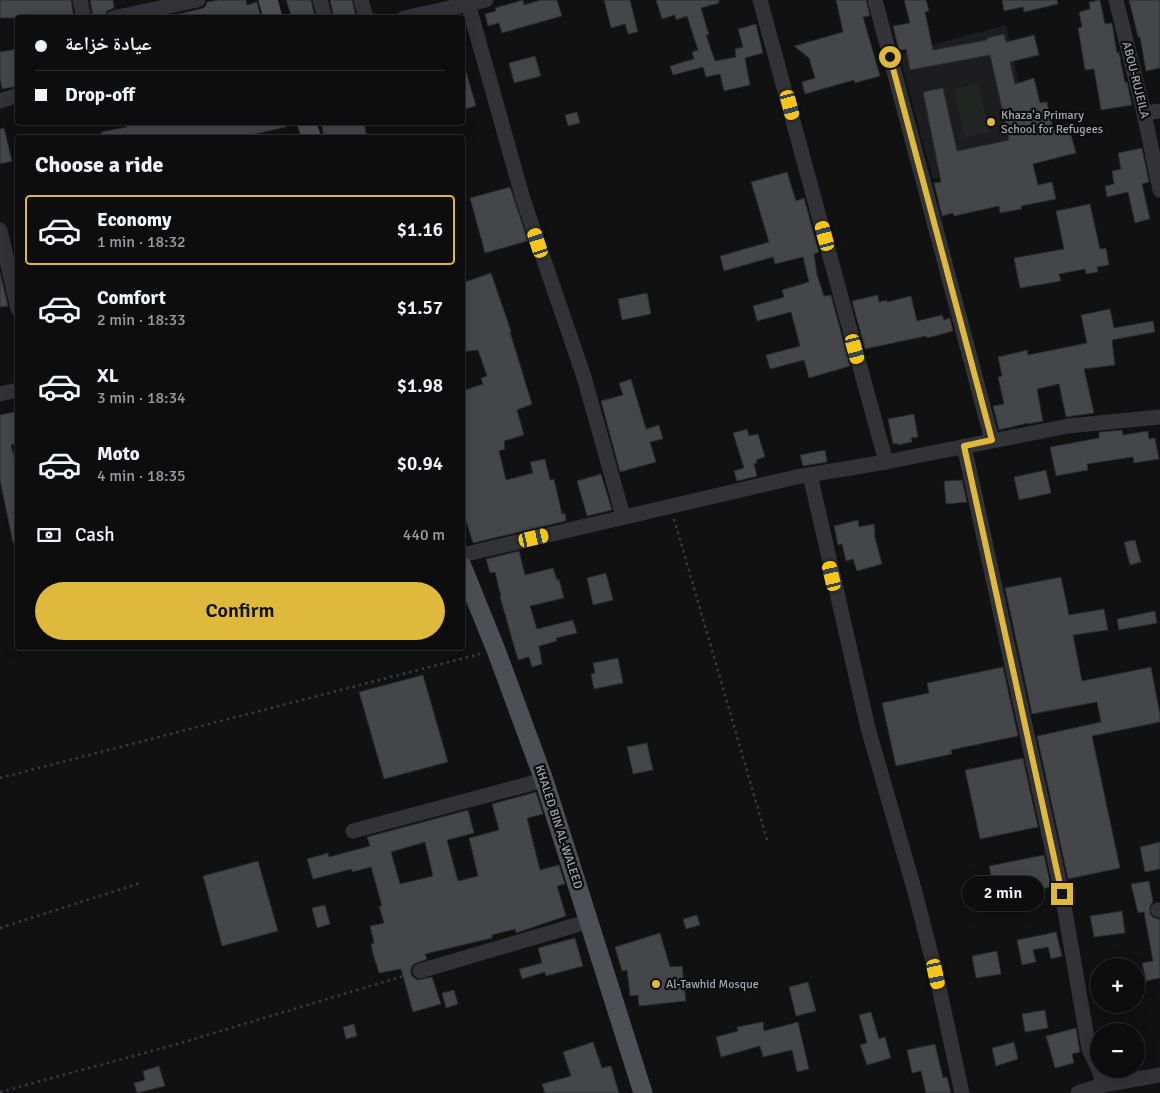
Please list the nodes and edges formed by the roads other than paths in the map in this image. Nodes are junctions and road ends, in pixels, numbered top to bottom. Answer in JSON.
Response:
{"nodes":[{"id":1,"x":80,"y":0,"type":"edge"},
{"id":2,"x":198,"y":0,"type":"edge"},
{"id":3,"x":268,"y":0,"type":"edge"},
{"id":4,"x":320,"y":0,"type":"edge"},
{"id":5,"x":361,"y":0,"type":"edge"},
{"id":6,"x":486,"y":0,"type":"edge"},
{"id":7,"x":760,"y":0,"type":"edge"},
{"id":8,"x":875,"y":0,"type":"edge"},
{"id":9,"x":1116,"y":0,"type":"edge"},
{"id":10,"x":468,"y":3,"type":"junction"},
{"id":11,"x":83,"y":15,"type":"edge"},
{"id":12,"x":127,"y":15,"type":"edge"},
{"id":13,"x":272,"y":15,"type":"edge"},
{"id":14,"x":324,"y":15,"type":"edge"},
{"id":15,"x":365,"y":15,"type":"edge"},
{"id":16,"x":417,"y":15,"type":"edge"},
{"id":17,"x":15,"y":96,"type":"edge"},
{"id":18,"x":0,"y":102,"type":"edge"},
{"id":19,"x":1160,"y":111,"type":"edge"},
{"id":20,"x":1144,"y":113,"type":"junction"},
{"id":21,"x":1160,"y":190,"type":"edge"},
{"id":22,"x":0,"y":230,"type":"edge"},
{"id":23,"x":15,"y":287,"type":"edge"},
{"id":24,"x":15,"y":391,"type":"edge"},
{"id":25,"x":0,"y":394,"type":"edge"},
{"id":26,"x":1160,"y":418,"type":"edge"},
{"id":27,"x":992,"y":440,"type":"junction"},
{"id":28,"x":964,"y":446,"type":"junction"},
{"id":29,"x":886,"y":462,"type":"junction"},
{"id":30,"x":810,"y":474,"type":"junction"},
{"id":31,"x":623,"y":516,"type":"junction"},
{"id":32,"x":465,"y":554,"type":"edge"},
{"id":33,"x":465,"y":573,"type":"edge"},
{"id":34,"x":544,"y":780,"type":"junction"},
{"id":35,"x":353,"y":831,"type":"dead end"},
{"id":36,"x":590,"y":921,"type":"junction"},
{"id":37,"x":420,"y":971,"type":"road end"},
{"id":38,"x":1160,"y":1075,"type":"edge"},
{"id":39,"x":1103,"y":1085,"type":"junction"},
{"id":40,"x":643,"y":1093,"type":"edge"},
{"id":41,"x":962,"y":1093,"type":"edge"},
{"id":42,"x":1078,"y":1093,"type":"edge"}],
"edges":[{"from":1,"to":11,"type":"street"},
{"from":2,"to":12,"type":"street"},
{"from":3,"to":13,"type":"main road"},
{"from":4,"to":14,"type":"street"},
{"from":5,"to":15,"type":"street"},
{"from":6,"to":10,"type":"street"},
{"from":7,"to":29,"type":"street"},
{"from":8,"to":27,"type":"street"},
{"from":9,"to":20,"type":"street","name":"ABOU-RUJEILA"},
{"from":10,"to":16,"type":"street"},
{"from":10,"to":31,"type":"street"},
{"from":17,"to":18,"type":"street"},
{"from":19,"to":20,"type":"street"},
{"from":20,"to":21,"type":"street","name":"ABOU-RUJEILA"},
{"from":22,"to":23,"type":"street"},
{"from":24,"to":25,"type":"street"},
{"from":26,"to":27,"type":"street"},
{"from":27,"to":28,"type":"street"},
{"from":28,"to":29,"type":"street"},
{"from":28,"to":39,"type":"street"},
{"from":29,"to":30,"type":"street"},
{"from":30,"to":31,"type":"street"},
{"from":30,"to":41,"type":"street"},
{"from":31,"to":32,"type":"street"},
{"from":33,"to":34,"type":"main road","name":"KHALED BIN AL-WALEED"},
{"from":34,"to":35,"type":"street"},
{"from":34,"to":36,"type":"main road","name":"KHALED BIN AL-WALEED"},
{"from":36,"to":37,"type":"street"},
{"from":36,"to":40,"type":"main road","name":"KHALED BIN AL-WALEED"},
{"from":38,"to":39,"type":"street"},
{"from":39,"to":42,"type":"street"}]}
